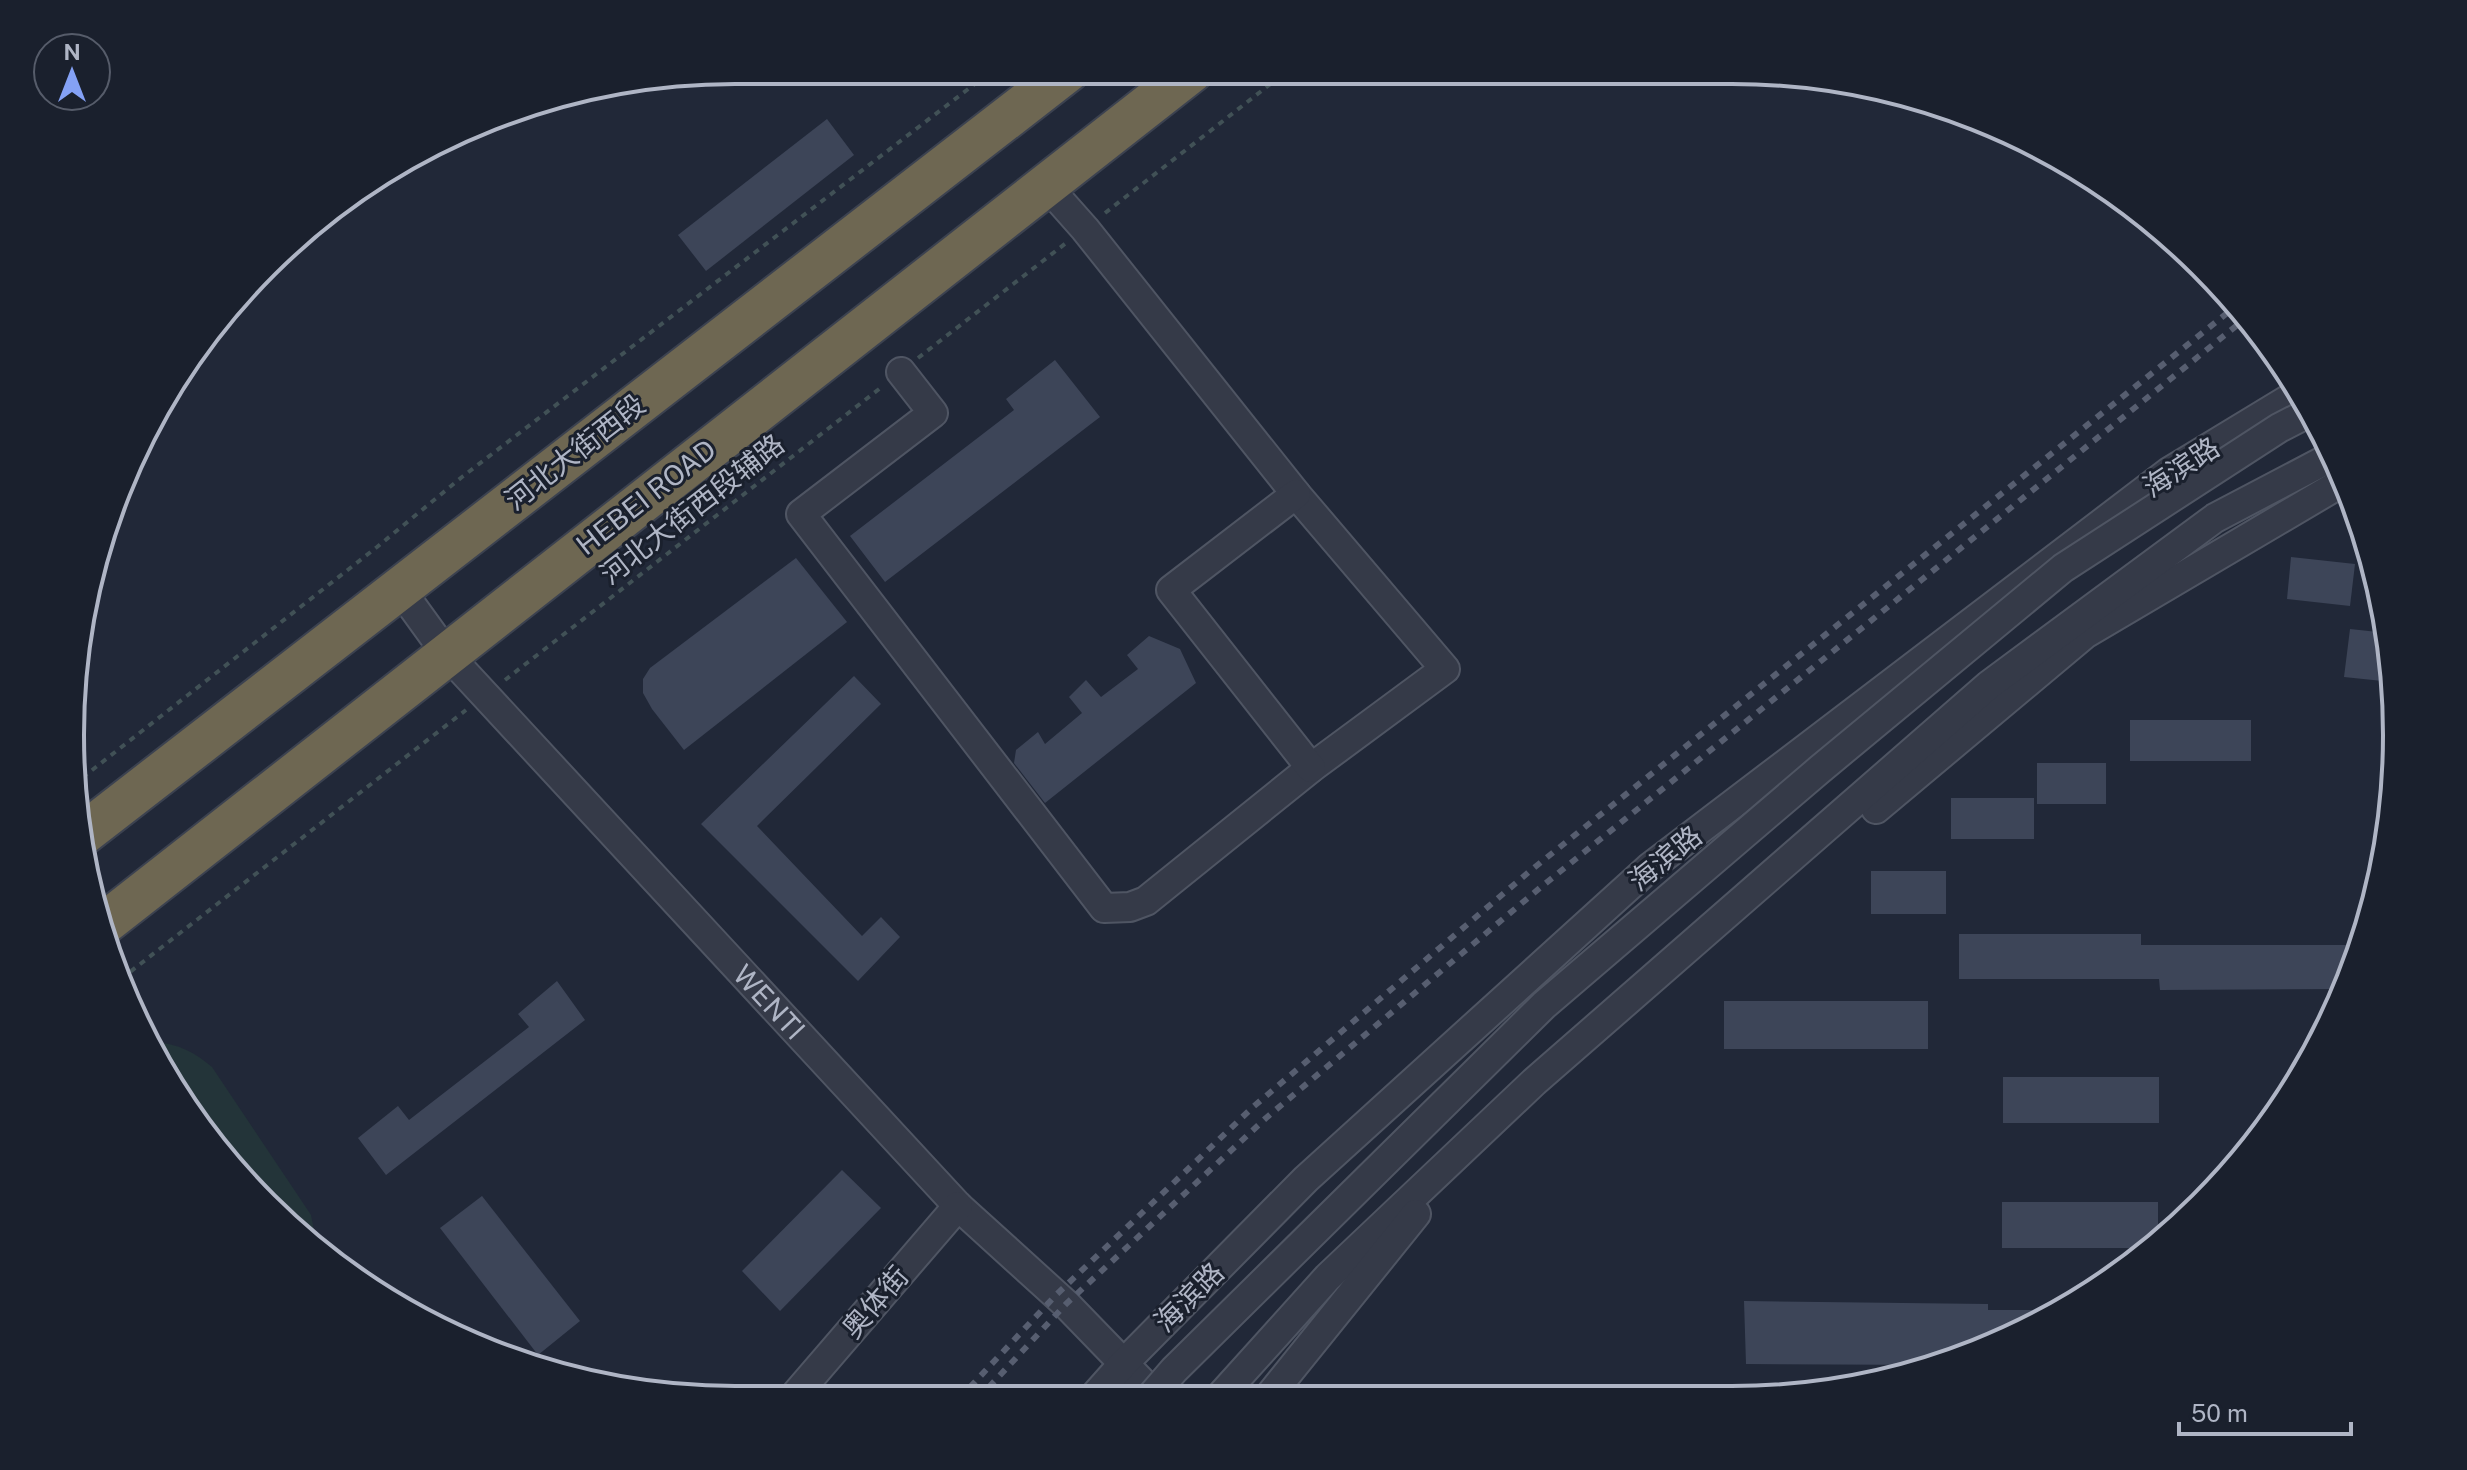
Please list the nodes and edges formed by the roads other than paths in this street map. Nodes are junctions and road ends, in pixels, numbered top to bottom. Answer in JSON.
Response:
{"nodes":[{"id":1,"x":1051,"y":84,"type":"edge"},
{"id":2,"x":1175,"y":84,"type":"edge"},
{"id":3,"x":1046,"y":185,"type":"junction"},
{"id":4,"x":901,"y":372,"type":"road end"},
{"id":5,"x":2289,"y":399,"type":"edge"},
{"id":6,"x":2300,"y":417,"type":"edge"},
{"id":7,"x":2322,"y":462,"type":"edge"},
{"id":8,"x":2334,"y":487,"type":"edge"},
{"id":9,"x":1296,"y":494,"type":"junction"},
{"id":10,"x":399,"y":588,"type":"junction"},
{"id":11,"x":446,"y":653,"type":"junction"},
{"id":12,"x":1311,"y":768,"type":"junction"},
{"id":13,"x":91,"y":828,"type":"edge"},
{"id":14,"x":111,"y":918,"type":"edge"},
{"id":15,"x":958,"y":1206,"type":"junction"},
{"id":16,"x":1124,"y":1363,"type":"junction"},
{"id":17,"x":803,"y":1386,"type":"edge"},
{"id":18,"x":1104,"y":1386,"type":"edge"},
{"id":19,"x":1146,"y":1386,"type":"edge"},
{"id":20,"x":1160,"y":1386,"type":"edge"},
{"id":21,"x":1230,"y":1386,"type":"edge"},
{"id":22,"x":1277,"y":1386,"type":"edge"}],
"edges":[{"from":1,"to":10,"type":"highway","name":"河北大街西段"},
{"from":2,"to":3,"type":"highway","name":"HEBEI ROAD"},
{"from":3,"to":9,"type":"street"},
{"from":3,"to":11,"type":"highway","name":"HEBEI ROAD"},
{"from":4,"to":12,"type":"street"},
{"from":5,"to":16,"type":"street","name":"海滨路"},
{"from":6,"to":20,"type":"street","name":"海滨路","bridge":true},
{"from":7,"to":21,"type":"street"},
{"from":8,"to":22,"type":"street"},
{"from":9,"to":12,"type":"street"},
{"from":9,"to":12,"type":"street"},
{"from":10,"to":11,"type":"street","name":"WENTI"},
{"from":10,"to":13,"type":"highway","name":"河北大街西段"},
{"from":11,"to":14,"type":"highway","name":"HEBEI ROAD"},
{"from":11,"to":15,"type":"street","name":"WENTI"},
{"from":15,"to":16,"type":"street","name":"WENTI"},
{"from":15,"to":17,"type":"street","name":"奥体街"},
{"from":16,"to":18,"type":"street","name":"海滨路"},
{"from":16,"to":19,"type":"street","name":"WENTI"}]}
